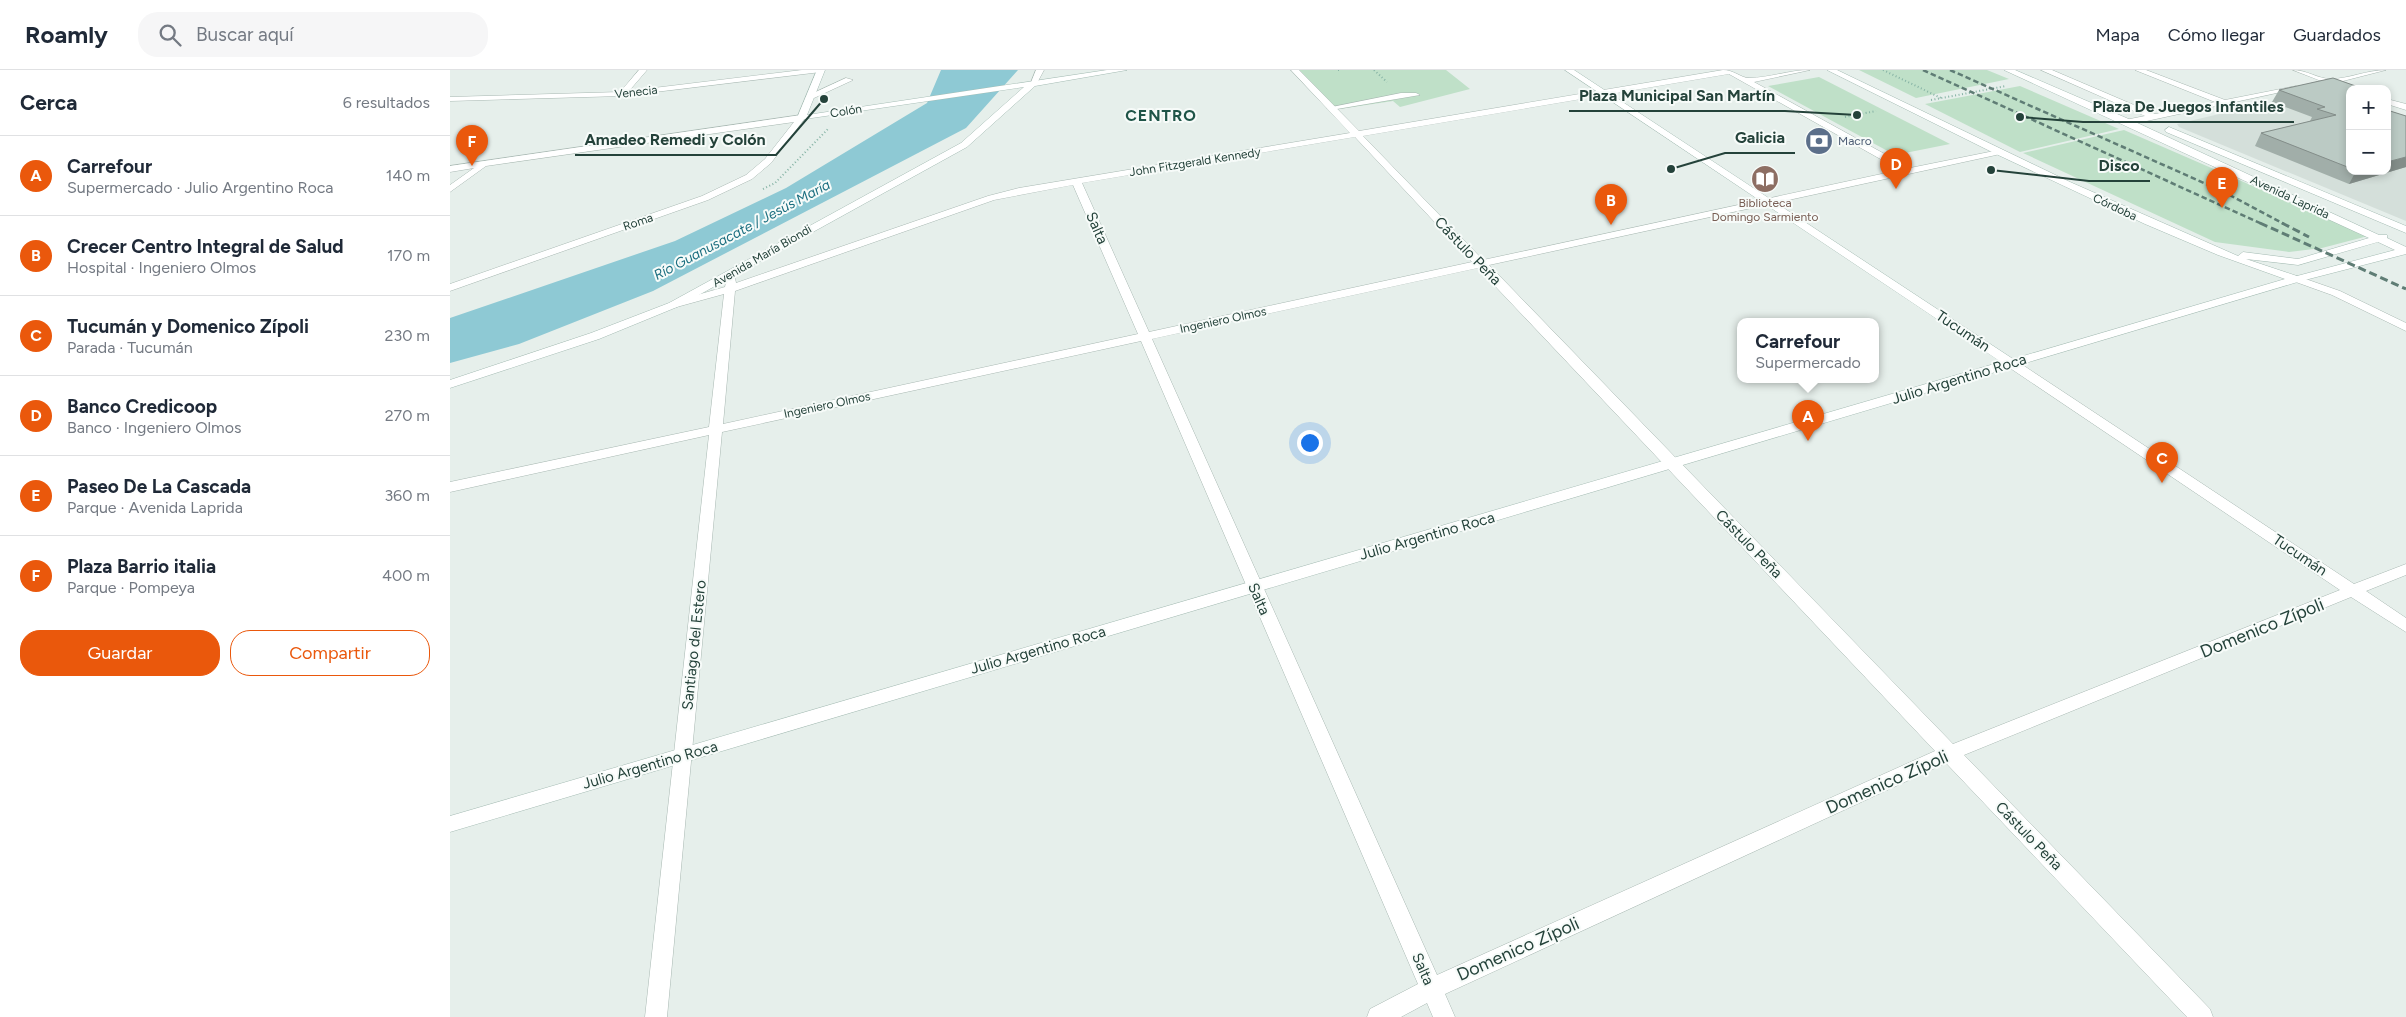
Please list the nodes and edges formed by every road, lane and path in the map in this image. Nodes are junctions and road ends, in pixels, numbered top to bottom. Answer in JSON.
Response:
{"nodes":[{"id":1,"x":643,"y":70,"type":"edge"},
{"id":2,"x":821,"y":70,"type":"edge"},
{"id":3,"x":1040,"y":70,"type":"edge"},
{"id":4,"x":1123,"y":70,"type":"edge"},
{"id":5,"x":1295,"y":70,"type":"edge"},
{"id":6,"x":1569,"y":70,"type":"edge"},
{"id":7,"x":1806,"y":70,"type":"edge"},
{"id":8,"x":1831,"y":70,"type":"edge"},
{"id":9,"x":1882,"y":70,"type":"edge"},
{"id":10,"x":2008,"y":70,"type":"edge"},
{"id":11,"x":2030,"y":70,"type":"edge"},
{"id":12,"x":2045,"y":70,"type":"edge"},
{"id":13,"x":2138,"y":70,"type":"edge"},
{"id":14,"x":2297,"y":70,"type":"edge"},
{"id":15,"x":2382,"y":70,"type":"edge"},
{"id":16,"x":1728,"y":71,"type":"edge"},
{"id":17,"x":848,"y":80,"type":"dead end"},
{"id":18,"x":1746,"y":81,"type":"junction"},
{"id":19,"x":2034,"y":81,"type":"junction"},
{"id":20,"x":2330,"y":82,"type":"junction"},
{"id":21,"x":1034,"y":83,"type":"junction"},
{"id":22,"x":2311,"y":85,"type":"edge"},
{"id":23,"x":2302,"y":87,"type":"edge"},
{"id":24,"x":2346,"y":87,"type":"edge"},
{"id":25,"x":622,"y":94,"type":"junction"},
{"id":26,"x":1607,"y":94,"type":"junction"},
{"id":27,"x":1416,"y":95,"type":"dead end"},
{"id":28,"x":811,"y":96,"type":"junction"},
{"id":29,"x":1941,"y":98,"type":"junction"},
{"id":30,"x":450,"y":99,"type":"edge"},
{"id":31,"x":2391,"y":102,"type":"edge"},
{"id":32,"x":2225,"y":103,"type":"junction"},
{"id":33,"x":1902,"y":105,"type":"junction"},
{"id":34,"x":2406,"y":107,"type":"edge"},
{"id":35,"x":1331,"y":108,"type":"junction"},
{"id":36,"x":2155,"y":117,"type":"junction"},
{"id":37,"x":801,"y":118,"type":"junction"},
{"id":38,"x":2143,"y":119,"type":"junction"},
{"id":39,"x":1820,"y":122,"type":"junction"},
{"id":40,"x":2128,"y":122,"type":"junction"},
{"id":41,"x":1358,"y":136,"type":"junction"},
{"id":42,"x":1996,"y":152,"type":"junction"},
{"id":43,"x":486,"y":164,"type":"junction"},
{"id":44,"x":450,"y":168,"type":"edge"},
{"id":45,"x":1909,"y":171,"type":"junction"},
{"id":46,"x":1076,"y":180,"type":"junction"},
{"id":47,"x":450,"y":189,"type":"edge"},
{"id":48,"x":1768,"y":202,"type":"junction"},
{"id":49,"x":2406,"y":231,"type":"edge"},
{"id":50,"x":2380,"y":240,"type":"junction"},
{"id":51,"x":2199,"y":246,"type":"junction"},
{"id":52,"x":2405,"y":250,"type":"edge"},
{"id":53,"x":1481,"y":265,"type":"junction"},
{"id":54,"x":732,"y":272,"type":"junction"},
{"id":55,"x":2297,"y":279,"type":"junction"},
{"id":56,"x":450,"y":288,"type":"edge"},
{"id":57,"x":730,"y":289,"type":"junction"},
{"id":58,"x":672,"y":305,"type":"junction"},
{"id":59,"x":2406,"y":327,"type":"edge"},
{"id":60,"x":1144,"y":337,"type":"junction"},
{"id":61,"x":2011,"y":364,"type":"junction"},
{"id":62,"x":450,"y":384,"type":"edge"},
{"id":63,"x":716,"y":429,"type":"junction"},
{"id":64,"x":1673,"y":464,"type":"junction"},
{"id":65,"x":450,"y":487,"type":"edge"},
{"id":66,"x":2406,"y":569,"type":"edge"},
{"id":67,"x":1254,"y":587,"type":"junction"},
{"id":68,"x":2354,"y":591,"type":"junction"},
{"id":69,"x":2406,"y":626,"type":"edge"},
{"id":70,"x":1950,"y":753,"type":"junction"},
{"id":71,"x":683,"y":755,"type":"junction"},
{"id":72,"x":450,"y":824,"type":"edge"},
{"id":73,"x":1431,"y":989,"type":"junction"},
{"id":74,"x":656,"y":1017,"type":"edge"},
{"id":75,"x":1378,"y":1017,"type":"edge"},
{"id":76,"x":1444,"y":1017,"type":"edge"},
{"id":77,"x":2202,"y":1017,"type":"edge"}],
"edges":[{"from":1,"to":25,"type":"street"},
{"from":2,"to":25,"type":"street","name":"Venecia"},
{"from":2,"to":28,"type":"street","name":"Roma"},
{"from":3,"to":21,"type":"street","name":"Avenida María Biondi"},
{"from":4,"to":21,"type":"street","name":"Colón"},
{"from":5,"to":35,"type":"street","name":"Cástulo Peña"},
{"from":6,"to":26,"type":"street","name":"Tucumán"},
{"from":7,"to":18,"type":"street"},
{"from":8,"to":33,"type":"street","name":"Córdoba"},
{"from":9,"to":29,"type":"path"},
{"from":10,"to":19,"type":"street","name":"Avenida Laprida"},
{"from":11,"to":38,"type":"street","name":"Avenida Laprida"},
{"from":12,"to":36,"type":"street"},
{"from":13,"to":32,"type":"street"},
{"from":14,"to":20,"type":"street"},
{"from":15,"to":20,"type":"street"},
{"from":16,"to":18,"type":"street"},
{"from":16,"to":26,"type":"street","name":"John Fitzgerald Kennedy"},
{"from":17,"to":28,"type":"lane"},
{"from":18,"to":39,"type":"street"},
{"from":19,"to":29,"type":"path"},
{"from":19,"to":40,"type":"street","name":"Avenida Laprida"},
{"from":20,"to":22,"type":"street"},
{"from":20,"to":24,"type":"street"},
{"from":21,"to":37,"type":"street","name":"Colón"},
{"from":21,"to":54,"type":"street","name":"Avenida María Biondi"},
{"from":23,"to":32,"type":"street"},
{"from":25,"to":30,"type":"street","name":"Venecia"},
{"from":26,"to":41,"type":"street","name":"John Fitzgerald Kennedy"},
{"from":26,"to":48,"type":"street","name":"Tucumán"},
{"from":27,"to":35,"type":"lane"},
{"from":28,"to":37,"type":"street","name":"Roma"},
{"from":29,"to":33,"type":"path"},
{"from":31,"to":34,"type":"street"},
{"from":32,"to":36,"type":"street"},
{"from":33,"to":39,"type":"path"},
{"from":33,"to":42,"type":"street","name":"Córdoba"},
{"from":35,"to":41,"type":"street","name":"Cástulo Peña"},
{"from":36,"to":38,"type":"street"},
{"from":37,"to":43,"type":"street","name":"Colón"},
{"from":37,"to":56,"type":"street","name":"Roma"},
{"from":38,"to":40,"type":"street"},
{"from":38,"to":49,"type":"street","name":"Avenida Laprida"},
{"from":39,"to":45,"type":"street"},
{"from":40,"to":50,"type":"street","name":"Avenida Laprida"},
{"from":41,"to":46,"type":"street","name":"John Fitzgerald Kennedy"},
{"from":41,"to":53,"type":"street","name":"Cástulo Peña"},
{"from":42,"to":45,"type":"street","name":"Ingeniero Olmos"},
{"from":42,"to":51,"type":"street","name":"Córdoba"},
{"from":43,"to":44,"type":"street","name":"Colón"},
{"from":43,"to":47,"type":"street"},
{"from":45,"to":48,"type":"street","name":"Ingeniero Olmos"},
{"from":46,"to":57,"type":"street","name":"John Fitzgerald Kennedy"},
{"from":46,"to":60,"type":"street","name":"Salta"},
{"from":48,"to":53,"type":"street","name":"Ingeniero Olmos"},
{"from":48,"to":61,"type":"street","name":"Tucumán"},
{"from":49,"to":50,"type":"street"},
{"from":50,"to":51,"type":"street"},
{"from":50,"to":52,"type":"street","name":"Avenida Laprida"},
{"from":51,"to":55,"type":"street","name":"Córdoba"},
{"from":52,"to":55,"type":"street","name":"Julio Argentino Roca"},
{"from":53,"to":60,"type":"street","name":"Ingeniero Olmos"},
{"from":53,"to":64,"type":"street","name":"Cástulo Peña"},
{"from":54,"to":57,"type":"street","name":"Santiago del Estero"},
{"from":54,"to":58,"type":"street","name":"Avenida María Biondi"},
{"from":55,"to":59,"type":"street","name":"Córdoba"},
{"from":55,"to":61,"type":"street","name":"Julio Argentino Roca"},
{"from":57,"to":58,"type":"street","name":"John Fitzgerald Kennedy"},
{"from":57,"to":63,"type":"street","name":"Santiago del Estero"},
{"from":58,"to":62,"type":"street","name":"Avenida María Biondi"},
{"from":60,"to":63,"type":"street","name":"Ingeniero Olmos"},
{"from":60,"to":67,"type":"street","name":"Salta"},
{"from":61,"to":64,"type":"street","name":"Julio Argentino Roca"},
{"from":61,"to":68,"type":"street","name":"Tucumán"},
{"from":63,"to":65,"type":"street","name":"Ingeniero Olmos"},
{"from":63,"to":71,"type":"street","name":"Santiago del Estero"},
{"from":64,"to":67,"type":"street","name":"Julio Argentino Roca"},
{"from":64,"to":70,"type":"street","name":"Cástulo Peña"},
{"from":66,"to":68,"type":"street","name":"Domenico Zípoli"},
{"from":67,"to":71,"type":"street","name":"Julio Argentino Roca"},
{"from":67,"to":73,"type":"street","name":"Salta"},
{"from":68,"to":69,"type":"street","name":"Tucumán"},
{"from":68,"to":70,"type":"street","name":"Domenico Zípoli"},
{"from":70,"to":73,"type":"street","name":"Domenico Zípoli"},
{"from":70,"to":77,"type":"street","name":"Cástulo Peña"},
{"from":71,"to":72,"type":"street","name":"Julio Argentino Roca"},
{"from":71,"to":74,"type":"street","name":"Santiago del Estero"},
{"from":73,"to":75,"type":"street","name":"Domenico Zípoli"},
{"from":73,"to":76,"type":"street","name":"Salta"}]}
